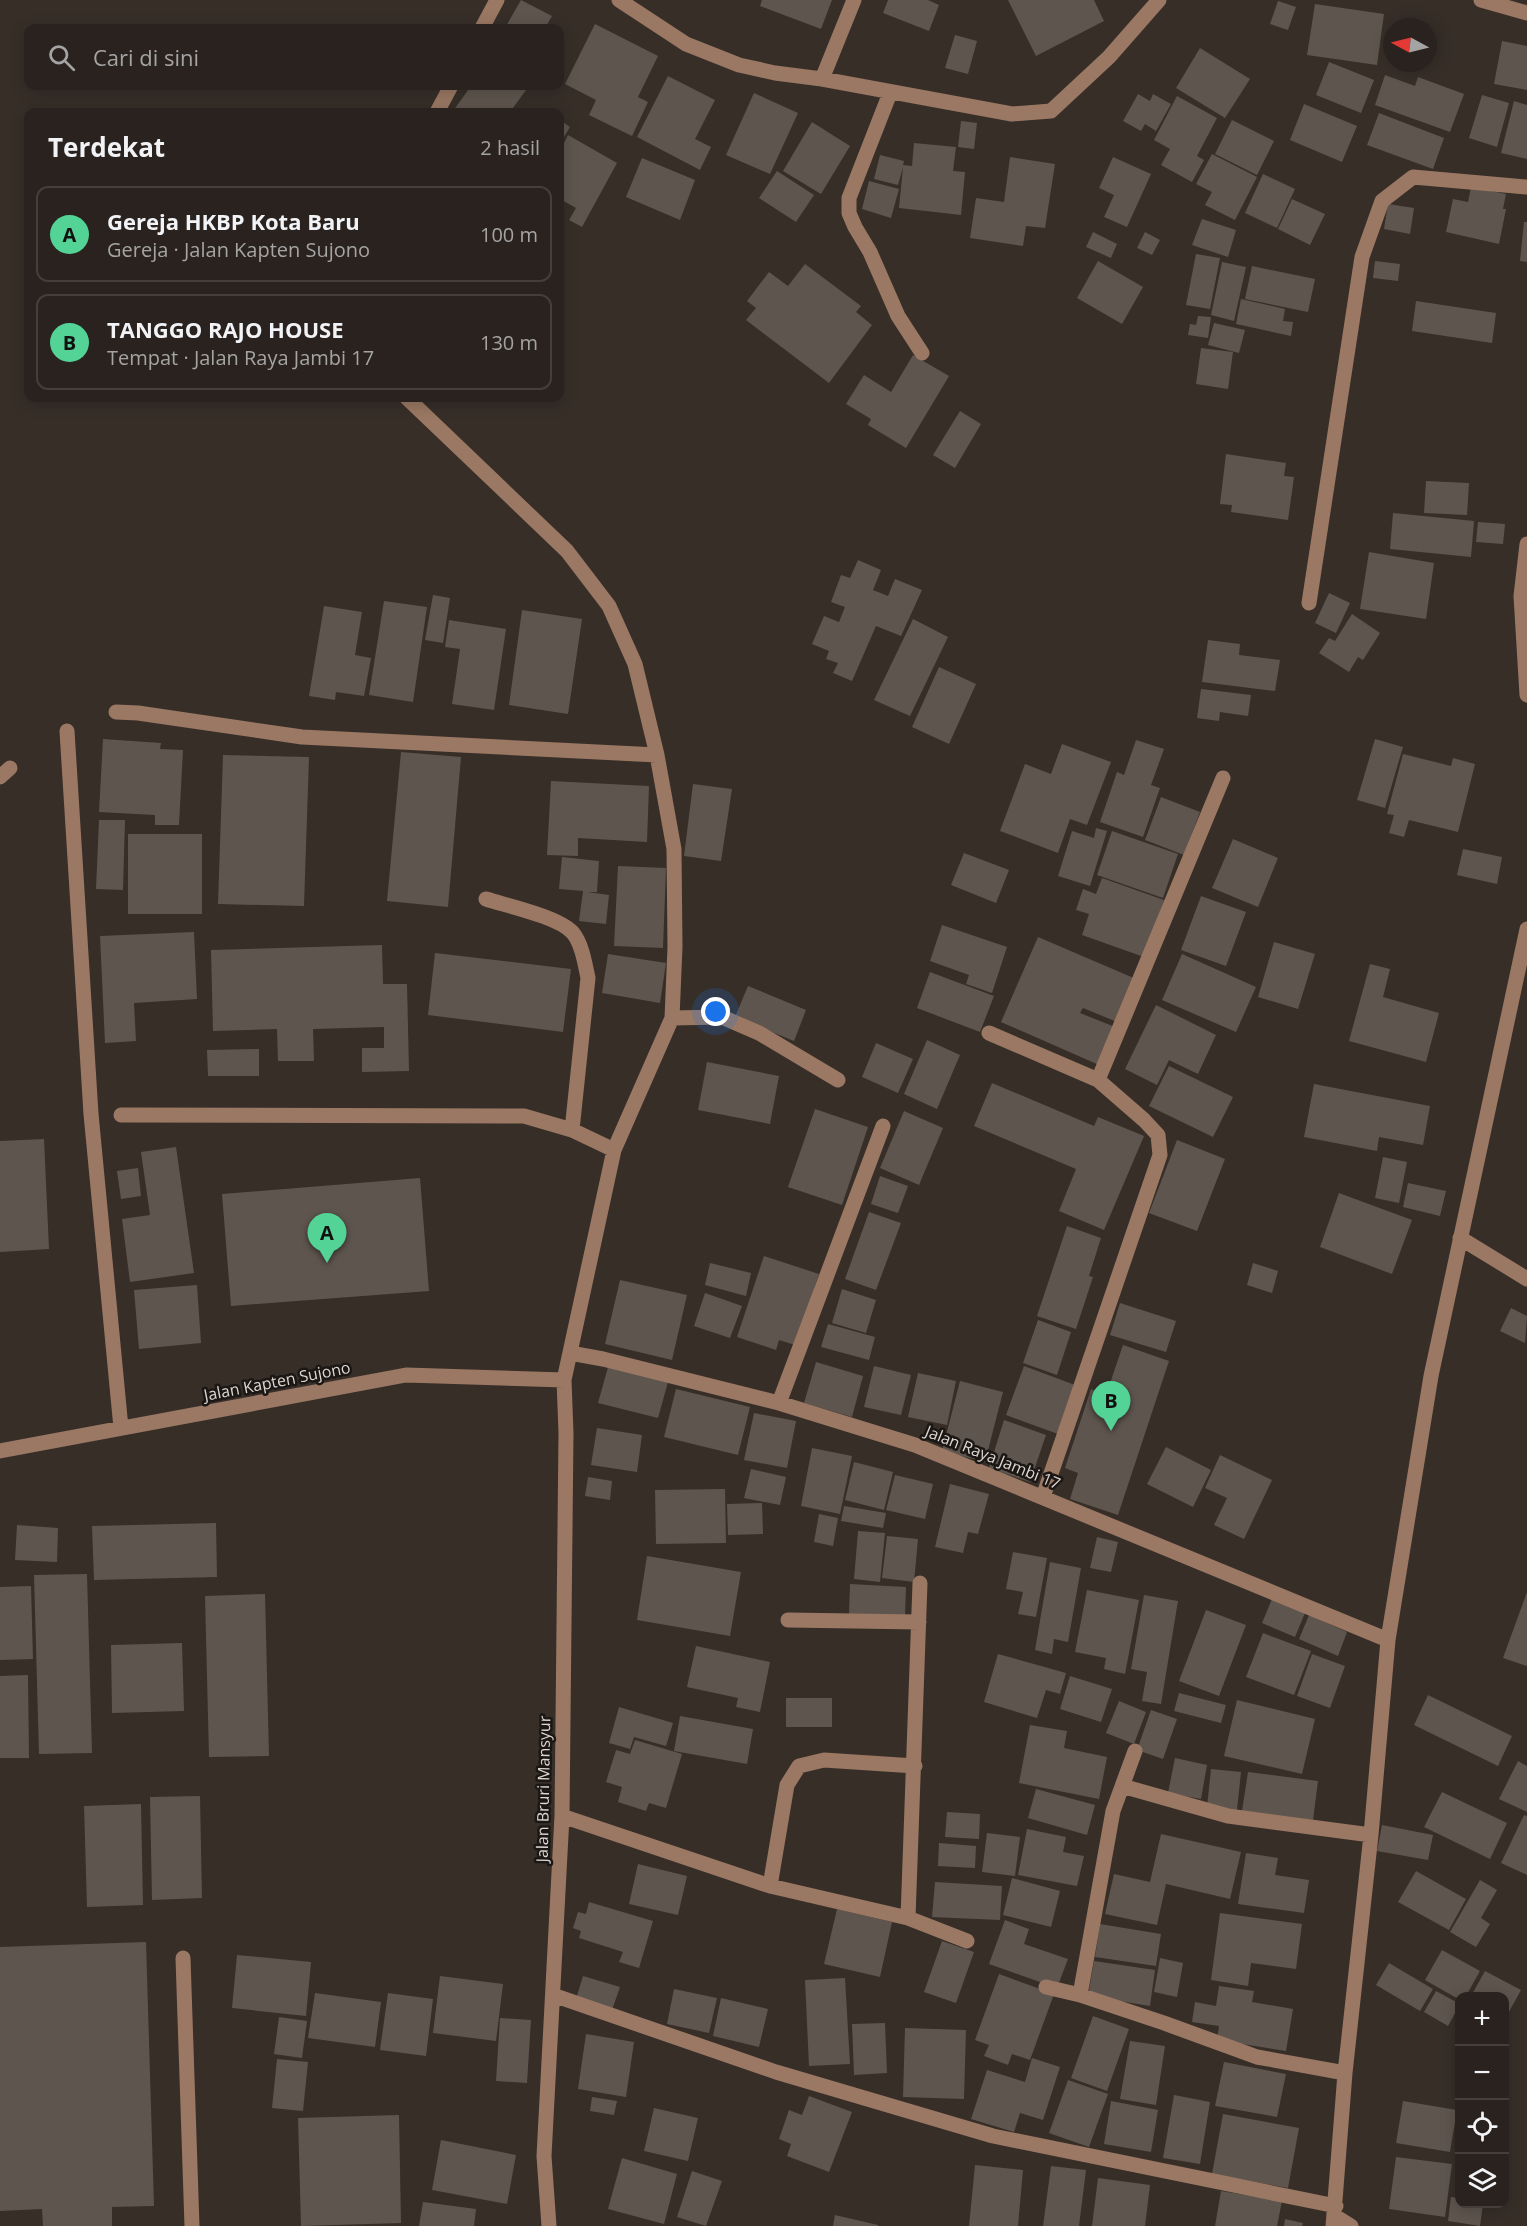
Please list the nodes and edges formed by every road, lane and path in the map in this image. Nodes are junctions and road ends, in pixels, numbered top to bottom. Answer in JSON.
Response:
{"nodes":[{"id":1,"x":497,"y":0,"type":"edge"},
{"id":2,"x":619,"y":0,"type":"edge"},
{"id":3,"x":855,"y":0,"type":"edge"},
{"id":4,"x":1159,"y":0,"type":"edge"},
{"id":5,"x":1481,"y":0,"type":"edge"},
{"id":6,"x":1527,"y":14,"type":"edge"},
{"id":7,"x":484,"y":24,"type":"edge"},
{"id":8,"x":822,"y":79,"type":"junction"},
{"id":9,"x":449,"y":90,"type":"edge"},
{"id":10,"x":890,"y":93,"type":"junction"},
{"id":11,"x":438,"y":108,"type":"edge"},
{"id":12,"x":1527,"y":187,"type":"edge"},
{"id":13,"x":922,"y":352,"type":"dead end"},
{"id":14,"x":411,"y":402,"type":"edge"},
{"id":15,"x":1527,"y":544,"type":"edge"},
{"id":16,"x":1309,"y":603,"type":"dead end"},
{"id":17,"x":1527,"y":695,"type":"edge"},
{"id":18,"x":116,"y":712,"type":"dead end"},
{"id":19,"x":67,"y":730,"type":"dead end"},
{"id":20,"x":657,"y":755,"type":"junction"},
{"id":21,"x":1223,"y":778,"type":"dead end"},
{"id":22,"x":486,"y":899,"type":"dead end"},
{"id":23,"x":1527,"y":929,"type":"edge"},
{"id":24,"x":672,"y":1018,"type":"junction"},
{"id":25,"x":989,"y":1033,"type":"dead end"},
{"id":26,"x":838,"y":1080,"type":"dead end"},
{"id":27,"x":1098,"y":1080,"type":"junction"},
{"id":28,"x":121,"y":1115,"type":"dead end"},
{"id":29,"x":883,"y":1126,"type":"dead end"},
{"id":30,"x":572,"y":1130,"type":"junction"},
{"id":31,"x":614,"y":1150,"type":"junction"},
{"id":32,"x":1461,"y":1238,"type":"junction"},
{"id":33,"x":1527,"y":1279,"type":"edge"},
{"id":34,"x":570,"y":1353,"type":"junction"},
{"id":35,"x":564,"y":1380,"type":"junction"},
{"id":36,"x":779,"y":1403,"type":"junction"},
{"id":37,"x":121,"y":1428,"type":"junction"},
{"id":38,"x":0,"y":1450,"type":"edge"},
{"id":39,"x":1043,"y":1497,"type":"junction"},
{"id":40,"x":920,"y":1583,"type":"dead end"},
{"id":41,"x":788,"y":1620,"type":"dead end"},
{"id":42,"x":919,"y":1622,"type":"junction"},
{"id":43,"x":1388,"y":1640,"type":"junction"},
{"id":44,"x":1135,"y":1751,"type":"dead end"},
{"id":45,"x":915,"y":1766,"type":"junction"},
{"id":46,"x":1122,"y":1786,"type":"junction"},
{"id":47,"x":562,"y":1816,"type":"junction"},
{"id":48,"x":1371,"y":1835,"type":"junction"},
{"id":49,"x":770,"y":1886,"type":"junction"},
{"id":50,"x":908,"y":1918,"type":"junction"},
{"id":51,"x":967,"y":1941,"type":"dead end"},
{"id":52,"x":183,"y":1958,"type":"dead end"},
{"id":53,"x":1046,"y":1987,"type":"dead end"},
{"id":54,"x":553,"y":1995,"type":"junction"},
{"id":55,"x":1080,"y":1995,"type":"junction"},
{"id":56,"x":1345,"y":2073,"type":"junction"},
{"id":57,"x":1335,"y":2216,"type":"edge"},
{"id":58,"x":192,"y":2226,"type":"edge"},
{"id":59,"x":549,"y":2226,"type":"edge"},
{"id":60,"x":1351,"y":2226,"type":"edge"}],
"edges":[{"from":1,"to":7,"type":"street"},
{"from":2,"to":8,"type":"street"},
{"from":3,"to":8,"type":"street"},
{"from":4,"to":10,"type":"street"},
{"from":5,"to":6,"type":"street"},
{"from":8,"to":10,"type":"street"},
{"from":9,"to":11,"type":"street"},
{"from":10,"to":13,"type":"street"},
{"from":12,"to":16,"type":"street"},
{"from":14,"to":20,"type":"street"},
{"from":15,"to":17,"type":"street"},
{"from":18,"to":20,"type":"street"},
{"from":19,"to":37,"type":"street"},
{"from":20,"to":24,"type":"street"},
{"from":21,"to":27,"type":"street"},
{"from":22,"to":30,"type":"street"},
{"from":23,"to":32,"type":"street"},
{"from":24,"to":26,"type":"street"},
{"from":24,"to":31,"type":"street","name":"Jalan Bruri Mansyur"},
{"from":25,"to":27,"type":"street"},
{"from":27,"to":39,"type":"street"},
{"from":28,"to":30,"type":"street"},
{"from":29,"to":36,"type":"street"},
{"from":30,"to":31,"type":"street"},
{"from":31,"to":34,"type":"street","name":"Jalan Bruri Mansyur"},
{"from":32,"to":33,"type":"street"},
{"from":32,"to":43,"type":"street"},
{"from":34,"to":35,"type":"street","name":"Jalan Bruri Mansyur"},
{"from":34,"to":36,"type":"street","name":"Jalan Raya Jambi 17"},
{"from":35,"to":37,"type":"street","name":"Jalan Kapten Sujono"},
{"from":35,"to":47,"type":"street","name":"Jalan Bruri Mansyur"},
{"from":36,"to":39,"type":"street","name":"Jalan Raya Jambi 17"},
{"from":37,"to":38,"type":"street","name":"Jalan Kapten Sujono"},
{"from":39,"to":43,"type":"street","name":"Jalan Raya Jambi 17"},
{"from":40,"to":42,"type":"street"},
{"from":41,"to":42,"type":"street"},
{"from":42,"to":45,"type":"street"},
{"from":43,"to":48,"type":"street"},
{"from":44,"to":46,"type":"street"},
{"from":45,"to":49,"type":"street"},
{"from":45,"to":50,"type":"street"},
{"from":46,"to":48,"type":"street"},
{"from":46,"to":55,"type":"street"},
{"from":47,"to":49,"type":"street"},
{"from":47,"to":54,"type":"street","name":"Jalan Bruri Mansyur"},
{"from":48,"to":56,"type":"street"},
{"from":49,"to":50,"type":"street"},
{"from":50,"to":51,"type":"street"},
{"from":52,"to":58,"type":"street"},
{"from":53,"to":55,"type":"street"},
{"from":54,"to":57,"type":"street"},
{"from":54,"to":59,"type":"street","name":"Jalan Bruri Mansyur"},
{"from":55,"to":56,"type":"street"},
{"from":56,"to":57,"type":"street"},
{"from":57,"to":60,"type":"street"}]}
